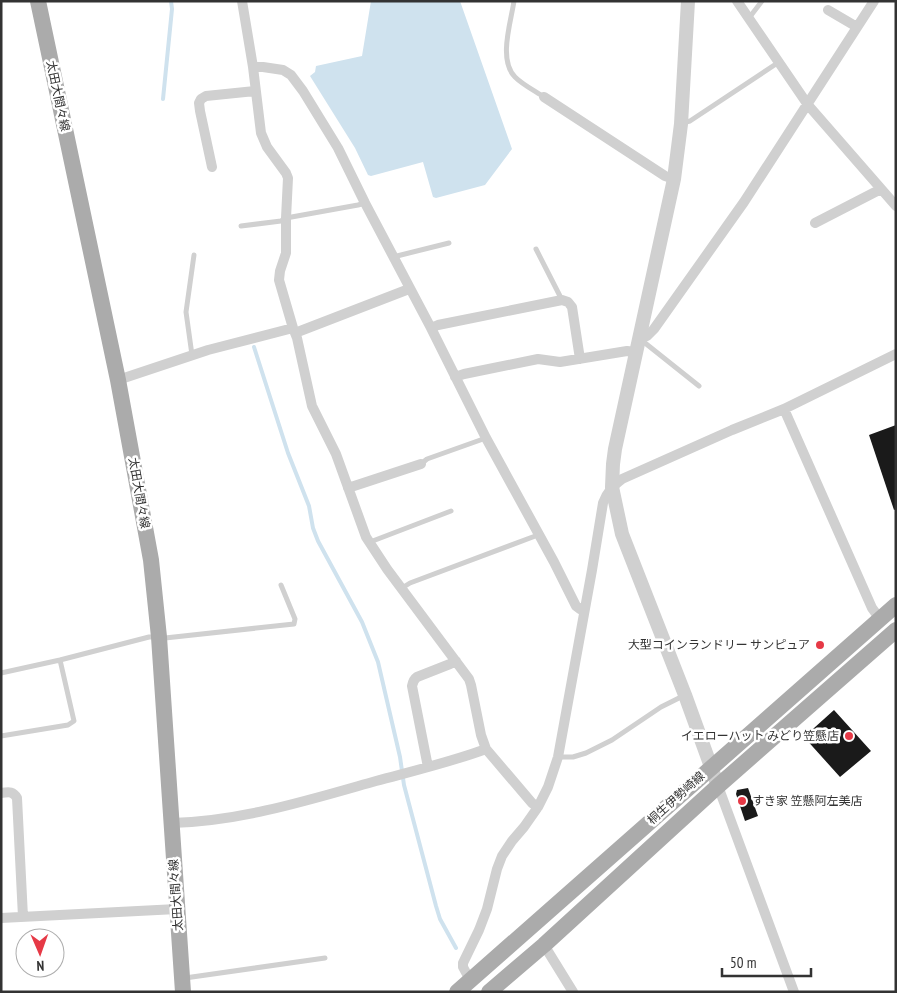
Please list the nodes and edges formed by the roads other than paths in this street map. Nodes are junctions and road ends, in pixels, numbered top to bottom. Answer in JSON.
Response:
{"nodes":[{"id":1,"x":38,"y":1,"type":"edge"},
{"id":2,"x":242,"y":1,"type":"edge"},
{"id":3,"x":514,"y":1,"type":"edge"},
{"id":4,"x":688,"y":1,"type":"edge"},
{"id":5,"x":737,"y":1,"type":"edge"},
{"id":6,"x":762,"y":1,"type":"edge"},
{"id":7,"x":874,"y":1,"type":"edge"},
{"id":8,"x":828,"y":10,"type":"dead end"},
{"id":9,"x":749,"y":18,"type":"junction"},
{"id":10,"x":857,"y":27,"type":"junction"},
{"id":11,"x":779,"y":62,"type":"junction"},
{"id":12,"x":253,"y":67,"type":"junction"},
{"id":13,"x":255,"y":91,"type":"junction"},
{"id":14,"x":544,"y":97,"type":"joint"},
{"id":15,"x":808,"y":105,"type":"junction"},
{"id":16,"x":681,"y":124,"type":"junction"},
{"id":17,"x":212,"y":167,"type":"dead end"},
{"id":18,"x":674,"y":178,"type":"junction"},
{"id":19,"x":881,"y":189,"type":"junction"},
{"id":20,"x":364,"y":203,"type":"junction"},
{"id":21,"x":896,"y":206,"type":"edge"},
{"id":22,"x":286,"y":218,"type":"junction"},
{"id":23,"x":815,"y":223,"type":"dead end"},
{"id":24,"x":241,"y":226,"type":"dead end"},
{"id":25,"x":449,"y":243,"type":"dead end"},
{"id":26,"x":536,"y":249,"type":"dead end"},
{"id":27,"x":194,"y":255,"type":"dead end"},
{"id":28,"x":392,"y":257,"type":"junction"},
{"id":29,"x":409,"y":289,"type":"junction"},
{"id":30,"x":562,"y":300,"type":"junction"},
{"id":31,"x":430,"y":328,"type":"junction"},
{"id":32,"x":294,"y":330,"type":"junction"},
{"id":33,"x":638,"y":345,"type":"junction"},
{"id":34,"x":896,"y":354,"type":"edge"},
{"id":35,"x":192,"y":356,"type":"junction"},
{"id":36,"x":580,"y":359,"type":"junction"},
{"id":37,"x":455,"y":377,"type":"junction"},
{"id":38,"x":118,"y":380,"type":"junction"},
{"id":39,"x":699,"y":386,"type":"dead end"},
{"id":40,"x":784,"y":409,"type":"junction"},
{"id":41,"x":486,"y":438,"type":"junction"},
{"id":42,"x":421,"y":464,"type":"joint"},
{"id":43,"x":612,"y":487,"type":"junction"},
{"id":44,"x":348,"y":488,"type":"junction"},
{"id":45,"x":451,"y":511,"type":"dead end"},
{"id":46,"x":538,"y":535,"type":"junction"},
{"id":47,"x":370,"y":542,"type":"junction"},
{"id":48,"x":281,"y":585,"type":"dead end"},
{"id":49,"x":402,"y":588,"type":"junction"},
{"id":50,"x":896,"y":605,"type":"edge"},
{"id":51,"x":584,"y":611,"type":"junction"},
{"id":52,"x":880,"y":619,"type":"junction"},
{"id":53,"x":896,"y":630,"type":"edge"},
{"id":54,"x":159,"y":637,"type":"junction"},
{"id":55,"x":60,"y":660,"type":"junction"},
{"id":56,"x":456,"y":661,"type":"junction"},
{"id":57,"x":1,"y":673,"type":"edge"},
{"id":58,"x":685,"y":695,"type":"junction"},
{"id":59,"x":1,"y":736,"type":"edge"},
{"id":60,"x":486,"y":749,"type":"junction"},
{"id":61,"x":558,"y":757,"type":"junction"},
{"id":62,"x":428,"y":766,"type":"junction"},
{"id":63,"x":711,"y":767,"type":"junction"},
{"id":64,"x":718,"y":786,"type":"junction"},
{"id":65,"x":1,"y":792,"type":"edge"},
{"id":66,"x":538,"y":807,"type":"junction"},
{"id":67,"x":172,"y":823,"type":"junction"},
{"id":68,"x":177,"y":909,"type":"junction"},
{"id":69,"x":23,"y":916,"type":"junction"},
{"id":70,"x":1,"y":918,"type":"edge"},
{"id":71,"x":544,"y":945,"type":"junction"},
{"id":72,"x":325,"y":958,"type":"dead end"},
{"id":73,"x":470,"y":980,"type":"junction"},
{"id":74,"x":182,"y":985,"type":"edge"},
{"id":75,"x":457,"y":992,"type":"edge"},
{"id":76,"x":490,"y":992,"type":"edge"},
{"id":77,"x":573,"y":992,"type":"edge"},
{"id":78,"x":794,"y":992,"type":"edge"}],
"edges":[{"from":1,"to":38,"type":"main road","name":"太田大間々線"},
{"from":2,"to":12,"type":"street"},
{"from":3,"to":14,"type":"lane"},
{"from":4,"to":16,"type":"street"},
{"from":5,"to":9,"type":"street"},
{"from":6,"to":9,"type":"lane"},
{"from":7,"to":10,"type":"street"},
{"from":8,"to":10,"type":"street"},
{"from":9,"to":11,"type":"street"},
{"from":10,"to":15,"type":"street"},
{"from":11,"to":15,"type":"street"},
{"from":11,"to":16,"type":"lane"},
{"from":12,"to":13,"type":"street"},
{"from":12,"to":20,"type":"street"},
{"from":13,"to":17,"type":"street"},
{"from":13,"to":22,"type":"street"},
{"from":14,"to":18,"type":"street"},
{"from":15,"to":19,"type":"street"},
{"from":15,"to":33,"type":"street"},
{"from":16,"to":18,"type":"street"},
{"from":18,"to":33,"type":"street"},
{"from":19,"to":21,"type":"street"},
{"from":19,"to":23,"type":"street"},
{"from":20,"to":22,"type":"lane"},
{"from":20,"to":28,"type":"street"},
{"from":22,"to":24,"type":"lane"},
{"from":22,"to":32,"type":"street"},
{"from":25,"to":28,"type":"lane"},
{"from":26,"to":30,"type":"lane"},
{"from":27,"to":35,"type":"lane"},
{"from":28,"to":29,"type":"street"},
{"from":29,"to":31,"type":"street"},
{"from":29,"to":32,"type":"street"},
{"from":30,"to":31,"type":"street"},
{"from":30,"to":36,"type":"street"},
{"from":31,"to":37,"type":"street"},
{"from":32,"to":35,"type":"street"},
{"from":32,"to":44,"type":"street"},
{"from":33,"to":36,"type":"street"},
{"from":33,"to":39,"type":"lane"},
{"from":33,"to":43,"type":"street"},
{"from":34,"to":40,"type":"street"},
{"from":35,"to":38,"type":"street"},
{"from":36,"to":37,"type":"street"},
{"from":37,"to":41,"type":"street"},
{"from":38,"to":54,"type":"main road","name":"太田大間々線"},
{"from":40,"to":43,"type":"street"},
{"from":40,"to":52,"type":"street"},
{"from":41,"to":42,"type":"lane"},
{"from":41,"to":46,"type":"street"},
{"from":42,"to":44,"type":"street"},
{"from":43,"to":51,"type":"street"},
{"from":43,"to":58,"type":"street"},
{"from":44,"to":47,"type":"street"},
{"from":45,"to":47,"type":"lane"},
{"from":46,"to":49,"type":"lane"},
{"from":46,"to":51,"type":"street"},
{"from":47,"to":49,"type":"street"},
{"from":48,"to":54,"type":"lane"},
{"from":49,"to":56,"type":"street"},
{"from":50,"to":52,"type":"main road","name":"桐生伊勢崎線"},
{"from":51,"to":61,"type":"street"},
{"from":52,"to":63,"type":"main road","name":"桐生伊勢崎線"},
{"from":53,"to":64,"type":"main road","name":"桐生伊勢崎線"},
{"from":54,"to":55,"type":"lane"},
{"from":54,"to":67,"type":"main road","name":"太田大間々線"},
{"from":55,"to":57,"type":"lane"},
{"from":55,"to":59,"type":"lane"},
{"from":56,"to":60,"type":"street"},
{"from":56,"to":62,"type":"street"},
{"from":58,"to":61,"type":"lane"},
{"from":58,"to":63,"type":"street"},
{"from":60,"to":62,"type":"street"},
{"from":60,"to":66,"type":"street"},
{"from":61,"to":66,"type":"street"},
{"from":62,"to":67,"type":"street"},
{"from":63,"to":64,"type":"street"},
{"from":63,"to":73,"type":"main road","name":"桐生伊勢崎線"},
{"from":64,"to":71,"type":"main road","name":"桐生伊勢崎線"},
{"from":64,"to":78,"type":"street"},
{"from":65,"to":69,"type":"street"},
{"from":66,"to":73,"type":"street"},
{"from":67,"to":68,"type":"main road","name":"太田大間々線"},
{"from":68,"to":69,"type":"street"},
{"from":68,"to":74,"type":"main road","name":"太田大間々線"},
{"from":69,"to":70,"type":"street"},
{"from":71,"to":76,"type":"main road","name":"桐生伊勢崎線"},
{"from":71,"to":77,"type":"street"},
{"from":72,"to":74,"type":"lane"},
{"from":73,"to":75,"type":"main road","name":"桐生伊勢崎線"}]}
